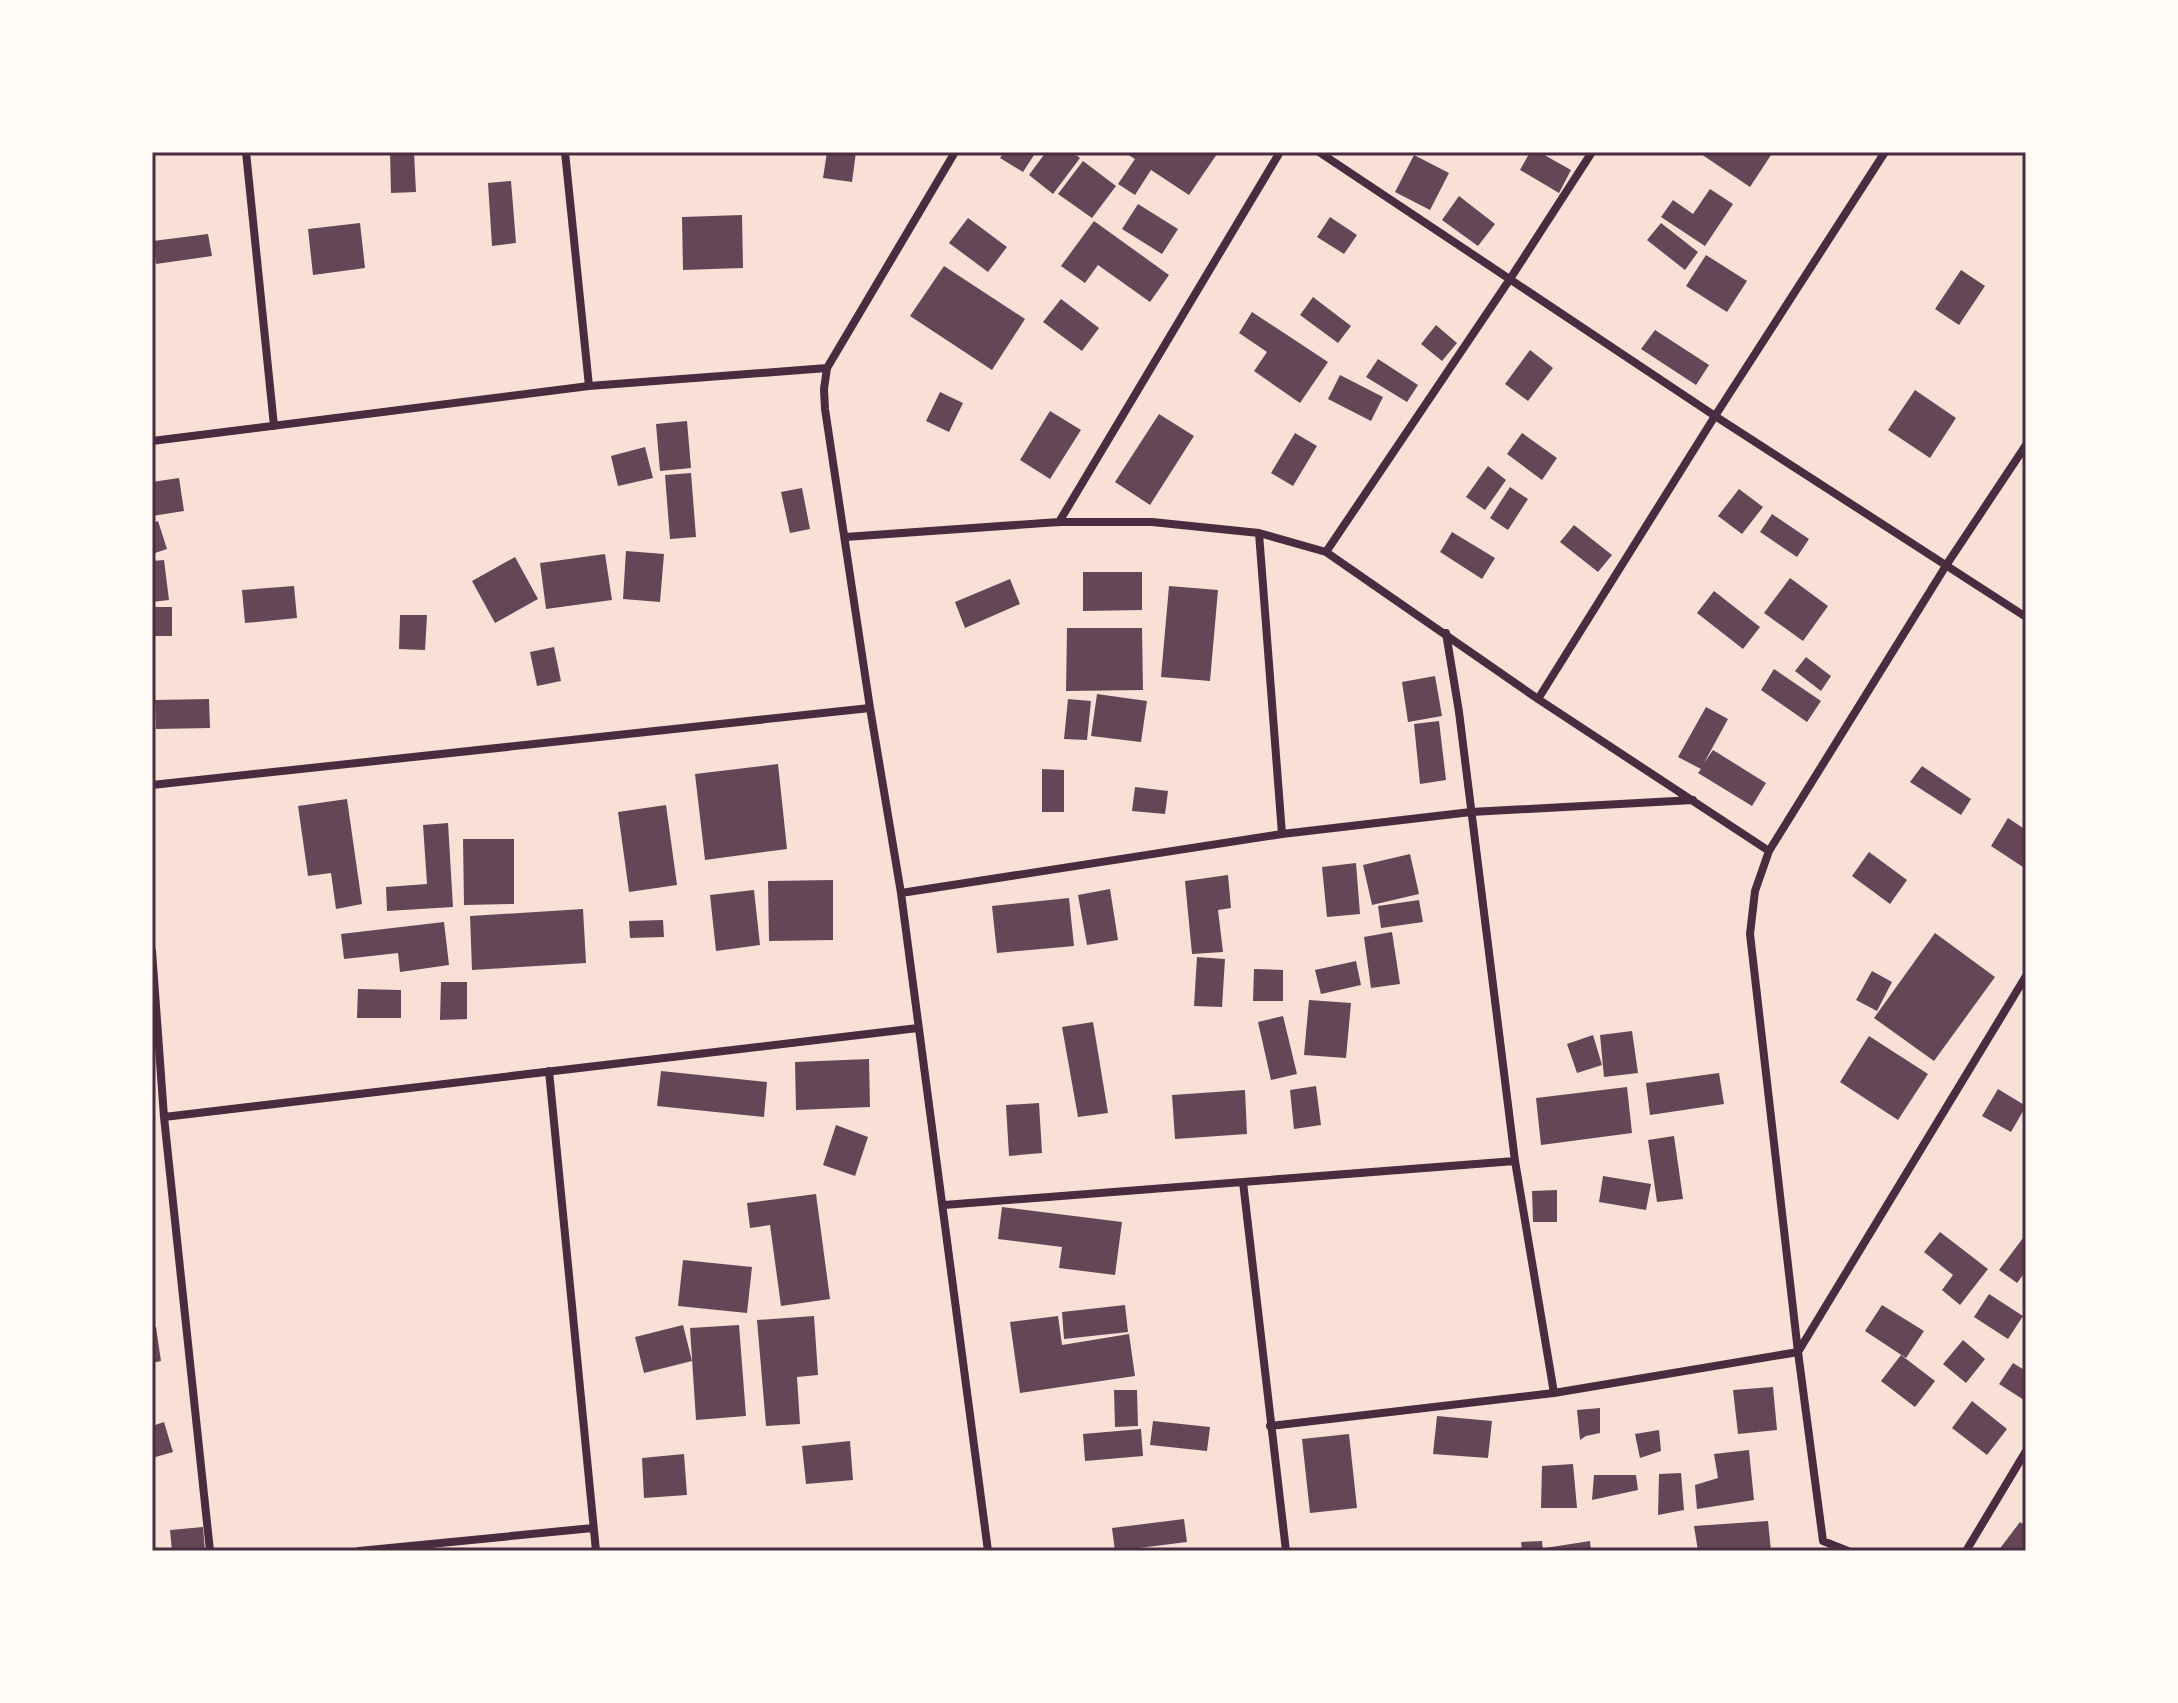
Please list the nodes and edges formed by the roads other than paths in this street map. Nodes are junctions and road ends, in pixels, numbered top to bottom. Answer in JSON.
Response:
{"nodes":[{"id":1,"x":246,"y":152,"type":"edge"},
{"id":2,"x":565,"y":152,"type":"edge"},
{"id":3,"x":955,"y":152,"type":"edge"},
{"id":4,"x":1280,"y":152,"type":"edge"},
{"id":5,"x":1319,"y":152,"type":"edge"},
{"id":6,"x":1592,"y":152,"type":"edge"},
{"id":7,"x":1885,"y":152,"type":"edge"},
{"id":8,"x":1510,"y":279,"type":"junction"},
{"id":9,"x":827,"y":368,"type":"junction"},
{"id":10,"x":589,"y":386,"type":"junction"},
{"id":11,"x":1715,"y":416,"type":"junction"},
{"id":12,"x":274,"y":426,"type":"junction"},
{"id":13,"x":152,"y":441,"type":"edge"},
{"id":14,"x":2026,"y":445,"type":"edge"},
{"id":15,"x":1059,"y":522,"type":"junction"},
{"id":16,"x":1259,"y":533,"type":"junction"},
{"id":17,"x":845,"y":537,"type":"junction"},
{"id":18,"x":1326,"y":552,"type":"junction"},
{"id":19,"x":1947,"y":564,"type":"junction"},
{"id":20,"x":2026,"y":617,"type":"edge"},
{"id":21,"x":1446,"y":633,"type":"junction"},
{"id":22,"x":1538,"y":699,"type":"junction"},
{"id":23,"x":870,"y":708,"type":"junction"},
{"id":24,"x":152,"y":785,"type":"edge"},
{"id":25,"x":1694,"y":800,"type":"junction"},
{"id":26,"x":1471,"y":812,"type":"junction"},
{"id":27,"x":1282,"y":834,"type":"junction"},
{"id":28,"x":1769,"y":851,"type":"junction"},
{"id":29,"x":901,"y":893,"type":"junction"},
{"id":30,"x":152,"y":951,"type":"edge"},
{"id":31,"x":2026,"y":976,"type":"edge"},
{"id":32,"x":918,"y":1028,"type":"junction"},
{"id":33,"x":549,"y":1071,"type":"junction"},
{"id":34,"x":164,"y":1117,"type":"junction"},
{"id":35,"x":1515,"y":1161,"type":"junction"},
{"id":36,"x":1243,"y":1182,"type":"junction"},
{"id":37,"x":944,"y":1205,"type":"junction"},
{"id":38,"x":1798,"y":1352,"type":"junction"},
{"id":39,"x":1554,"y":1393,"type":"junction"},
{"id":40,"x":1270,"y":1426,"type":"junction"},
{"id":41,"x":2026,"y":1451,"type":"edge"},
{"id":42,"x":593,"y":1528,"type":"junction"},
{"id":43,"x":1823,"y":1541,"type":"junction"},
{"id":44,"x":210,"y":1551,"type":"edge"},
{"id":45,"x":359,"y":1551,"type":"edge"},
{"id":46,"x":596,"y":1551,"type":"edge"},
{"id":47,"x":988,"y":1551,"type":"edge"},
{"id":48,"x":1286,"y":1551,"type":"edge"},
{"id":49,"x":1824,"y":1551,"type":"edge"},
{"id":50,"x":1848,"y":1551,"type":"edge"},
{"id":51,"x":1966,"y":1551,"type":"edge"}],
"edges":[{"from":1,"to":12,"type":"street"},
{"from":2,"to":10,"type":"street"},
{"from":3,"to":9,"type":"street"},
{"from":4,"to":15,"type":"street"},
{"from":5,"to":8,"type":"street"},
{"from":6,"to":8,"type":"street"},
{"from":7,"to":11,"type":"street"},
{"from":8,"to":11,"type":"street"},
{"from":8,"to":18,"type":"street"},
{"from":9,"to":10,"type":"street"},
{"from":9,"to":17,"type":"street"},
{"from":10,"to":12,"type":"street"},
{"from":11,"to":19,"type":"street"},
{"from":11,"to":22,"type":"street"},
{"from":12,"to":13,"type":"street"},
{"from":14,"to":19,"type":"street"},
{"from":15,"to":16,"type":"street"},
{"from":15,"to":17,"type":"street"},
{"from":16,"to":18,"type":"street"},
{"from":16,"to":27,"type":"street"},
{"from":17,"to":23,"type":"street"},
{"from":18,"to":21,"type":"street"},
{"from":19,"to":20,"type":"street"},
{"from":19,"to":28,"type":"street"},
{"from":21,"to":22,"type":"street"},
{"from":21,"to":26,"type":"street"},
{"from":22,"to":25,"type":"street"},
{"from":23,"to":24,"type":"street"},
{"from":23,"to":29,"type":"street"},
{"from":25,"to":26,"type":"street"},
{"from":25,"to":28,"type":"street"},
{"from":26,"to":27,"type":"street"},
{"from":26,"to":35,"type":"street"},
{"from":27,"to":29,"type":"street"},
{"from":28,"to":38,"type":"street"},
{"from":29,"to":32,"type":"street"},
{"from":30,"to":34,"type":"street"},
{"from":31,"to":38,"type":"street"},
{"from":32,"to":33,"type":"street"},
{"from":32,"to":37,"type":"street"},
{"from":33,"to":34,"type":"street"},
{"from":33,"to":42,"type":"street"},
{"from":34,"to":44,"type":"street"},
{"from":35,"to":36,"type":"street"},
{"from":35,"to":39,"type":"street"},
{"from":36,"to":37,"type":"street"},
{"from":36,"to":40,"type":"street"},
{"from":37,"to":47,"type":"street"},
{"from":38,"to":39,"type":"street"},
{"from":38,"to":43,"type":"street"},
{"from":39,"to":40,"type":"street"},
{"from":40,"to":48,"type":"street"},
{"from":41,"to":51,"type":"street"},
{"from":42,"to":45,"type":"street"},
{"from":42,"to":46,"type":"street"},
{"from":43,"to":49,"type":"street"},
{"from":43,"to":50,"type":"street"}]}
